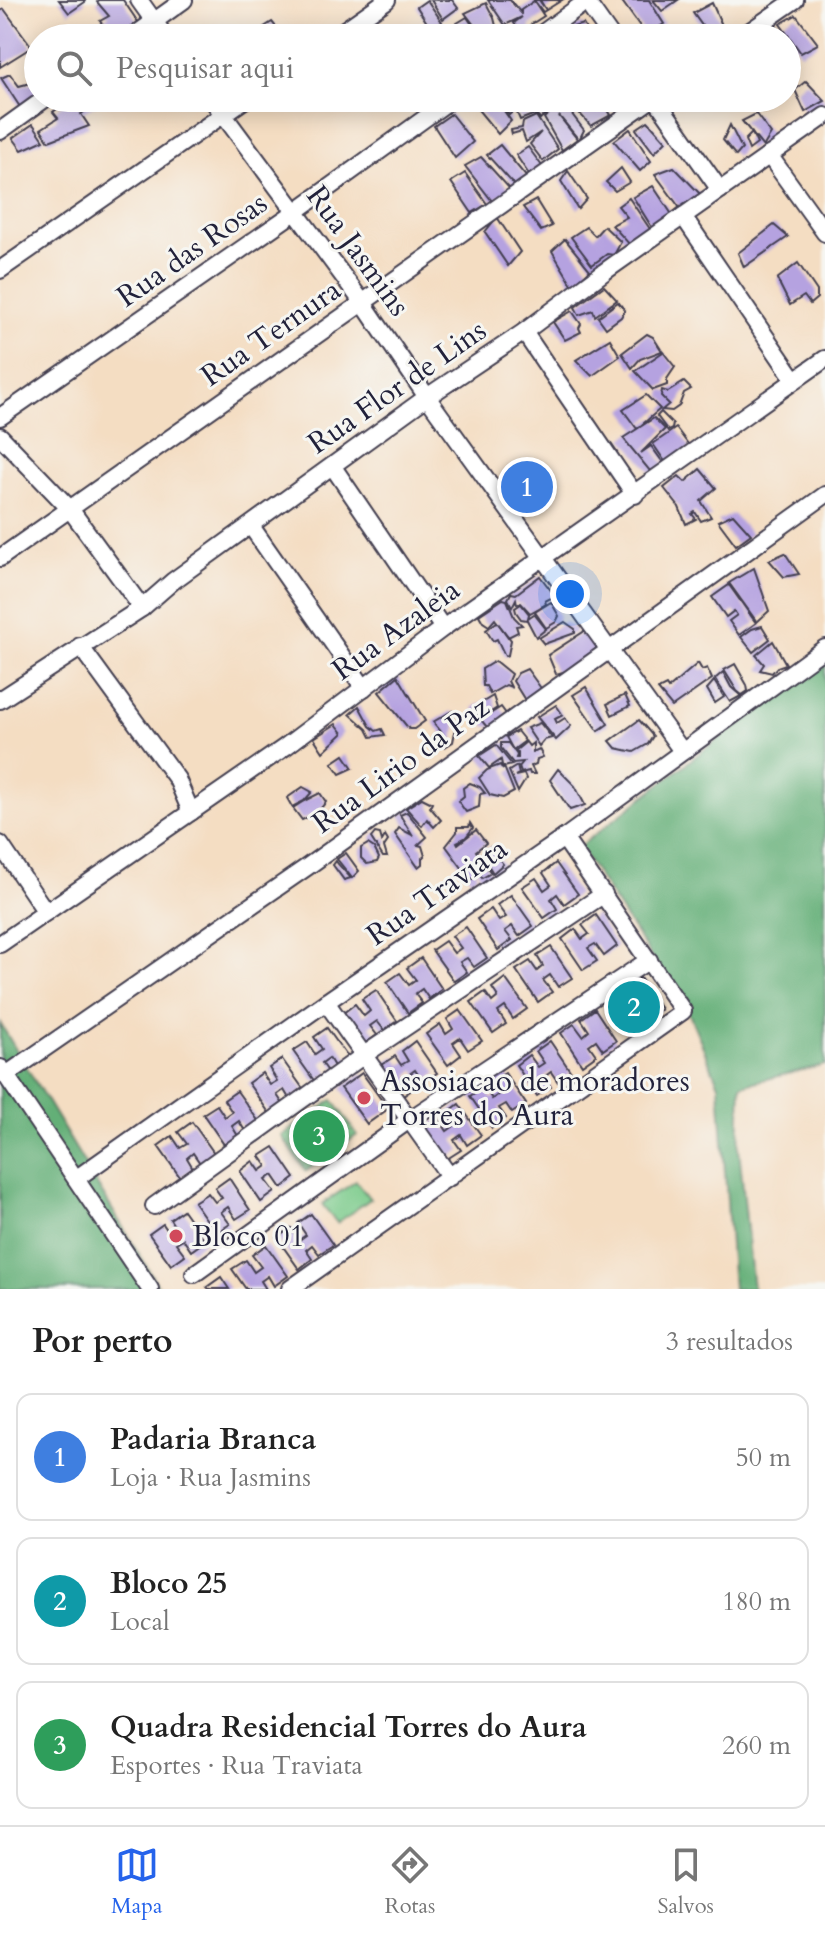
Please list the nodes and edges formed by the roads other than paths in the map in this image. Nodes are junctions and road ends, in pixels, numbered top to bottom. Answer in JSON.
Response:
{"nodes":[{"id":1,"x":139,"y":0,"type":"edge"},
{"id":2,"x":184,"y":0,"type":"edge"},
{"id":3,"x":387,"y":0,"type":"edge"},
{"id":4,"x":795,"y":0,"type":"edge"},
{"id":5,"x":586,"y":1,"type":"edge"},
{"id":6,"x":154,"y":22,"type":"junction"},
{"id":7,"x":151,"y":24,"type":"edge"},
{"id":8,"x":353,"y":24,"type":"edge"},
{"id":9,"x":555,"y":24,"type":"edge"},
{"id":10,"x":602,"y":24,"type":"edge"},
{"id":11,"x":760,"y":24,"type":"edge"},
{"id":12,"x":26,"y":112,"type":"edge"},
{"id":13,"x":226,"y":112,"type":"edge"},
{"id":14,"x":434,"y":112,"type":"edge"},
{"id":15,"x":634,"y":112,"type":"edge"},
{"id":16,"x":664,"y":112,"type":"edge"},
{"id":17,"x":223,"y":114,"type":"junction"},
{"id":18,"x":825,"y":116,"type":"edge"},
{"id":19,"x":0,"y":131,"type":"edge"},
{"id":20,"x":769,"y":155,"type":"junction"},
{"id":21,"x":720,"y":190,"type":"junction"},
{"id":22,"x":295,"y":212,"type":"junction"},
{"id":23,"x":683,"y":216,"type":"junction"},
{"id":24,"x":825,"y":233,"type":"edge"},
{"id":25,"x":0,"y":270,"type":"edge"},
{"id":26,"x":363,"y":303,"type":"junction"},
{"id":27,"x":524,"y":332,"type":"junction"},
{"id":28,"x":825,"y":359,"type":"edge"},
{"id":29,"x":795,"y":380,"type":"junction"},
{"id":30,"x":427,"y":397,"type":"junction"},
{"id":31,"x":0,"y":417,"type":"edge"},
{"id":32,"x":0,"y":436,"type":"edge"},
{"id":33,"x":333,"y":467,"type":"junction"},
{"id":34,"x":635,"y":495,"type":"junction"},
{"id":35,"x":825,"y":495,"type":"edge"},
{"id":36,"x":70,"y":509,"type":"junction"},
{"id":37,"x":251,"y":526,"type":"junction"},
{"id":38,"x":0,"y":558,"type":"edge"},
{"id":39,"x":543,"y":558,"type":"junction"},
{"id":40,"x":142,"y":608,"type":"junction"},
{"id":41,"x":443,"y":628,"type":"junction"},
{"id":42,"x":80,"y":646,"type":"junction"},
{"id":43,"x":825,"y":648,"type":"edge"},
{"id":44,"x":610,"y":649,"type":"junction"},
{"id":45,"x":364,"y":688,"type":"junction"},
{"id":46,"x":0,"y":700,"type":"edge"},
{"id":47,"x":682,"y":751,"type":"junction"},
{"id":48,"x":191,"y":812,"type":"junction"},
{"id":49,"x":564,"y":838,"type":"junction"},
{"id":50,"x":0,"y":844,"type":"edge"},
{"id":51,"x":604,"y":894,"type":"junction"},
{"id":52,"x":46,"y":912,"type":"junction"},
{"id":53,"x":0,"y":944,"type":"edge"},
{"id":54,"x":649,"y":960,"type":"junction"},
{"id":55,"x":326,"y":1002,"type":"junction"},
{"id":56,"x":364,"y":1055,"type":"junction"},
{"id":57,"x":3,"y":1071,"type":"edge"},
{"id":58,"x":409,"y":1120,"type":"junction"},
{"id":59,"x":450,"y":1177,"type":"junction"},
{"id":60,"x":77,"y":1178,"type":"junction"},
{"id":61,"x":154,"y":1206,"type":"dead end"},
{"id":62,"x":194,"y":1274,"type":"dead end"},
{"id":63,"x":150,"y":1289,"type":"edge"},
{"id":64,"x":290,"y":1289,"type":"edge"}],
"edges":[{"from":1,"to":6,"type":"street"},
{"from":2,"to":6,"type":"street"},
{"from":3,"to":8,"type":"street"},
{"from":4,"to":11,"type":"street"},
{"from":5,"to":9,"type":"street"},
{"from":5,"to":10,"type":"street"},
{"from":6,"to":7,"type":"street"},
{"from":12,"to":19,"type":"street"},
{"from":13,"to":17,"type":"street"},
{"from":14,"to":22,"type":"street","name":"Rua das Rosas"},
{"from":15,"to":26,"type":"street","name":"Rua Ternura"},
{"from":16,"to":21,"type":"street"},
{"from":17,"to":22,"type":"street","name":"Rua Jasmins"},
{"from":17,"to":25,"type":"street"},
{"from":18,"to":20,"type":"street","name":"Rua Flor de Lins"},
{"from":20,"to":21,"type":"street","name":"Rua Flor de Lins"},
{"from":20,"to":24,"type":"street"},
{"from":21,"to":23,"type":"street","name":"Rua Flor de Lins"},
{"from":22,"to":26,"type":"street","name":"Rua Jasmins"},
{"from":22,"to":31,"type":"street","name":"Rua das Rosas"},
{"from":23,"to":27,"type":"street","name":"Rua Flor de Lins"},
{"from":23,"to":29,"type":"street"},
{"from":26,"to":30,"type":"street","name":"Rua Jasmins"},
{"from":26,"to":36,"type":"street","name":"Rua Ternura"},
{"from":27,"to":30,"type":"street","name":"Rua Flor de Lins"},
{"from":27,"to":34,"type":"street"},
{"from":28,"to":29,"type":"street","name":"Rua Azaleia"},
{"from":29,"to":34,"type":"street","name":"Rua Azaleia"},
{"from":30,"to":33,"type":"street","name":"Rua Flor de Lins"},
{"from":30,"to":39,"type":"street","name":"Rua Jasmins"},
{"from":32,"to":36,"type":"street"},
{"from":33,"to":37,"type":"street","name":"Rua Flor de Lins"},
{"from":33,"to":41,"type":"street"},
{"from":34,"to":39,"type":"street","name":"Rua Azaleia"},
{"from":35,"to":44,"type":"street","name":"Rua Lirio da Paz"},
{"from":36,"to":38,"type":"street","name":"Rua Ternura"},
{"from":36,"to":40,"type":"street"},
{"from":37,"to":40,"type":"street","name":"Rua Flor de Lins"},
{"from":37,"to":45,"type":"street"},
{"from":39,"to":41,"type":"street","name":"Rua Azaleia"},
{"from":39,"to":44,"type":"street","name":"Rua Jasmins"},
{"from":40,"to":42,"type":"street","name":"Rua Flor de Lins"},
{"from":41,"to":45,"type":"street","name":"Rua Azaleia"},
{"from":42,"to":46,"type":"street","name":"Rua Flor de Lins"},
{"from":42,"to":48,"type":"street"},
{"from":43,"to":47,"type":"street","name":"Rua Traviata"},
{"from":44,"to":47,"type":"street","name":"Rua Jasmins"},
{"from":44,"to":57,"type":"street","name":"Rua Lirio da Paz"},
{"from":45,"to":48,"type":"street","name":"Rua Azaleia"},
{"from":47,"to":49,"type":"street","name":"Rua Traviata"},
{"from":48,"to":52,"type":"street","name":"Rua Azaleia"},
{"from":49,"to":51,"type":"street"},
{"from":49,"to":55,"type":"street","name":"Rua Traviata"},
{"from":50,"to":52,"type":"street"},
{"from":51,"to":54,"type":"street"},
{"from":51,"to":56,"type":"street"},
{"from":52,"to":53,"type":"street","name":"Rua Azaleia"},
{"from":54,"to":58,"type":"street"},
{"from":54,"to":59,"type":"street"},
{"from":55,"to":56,"type":"street"},
{"from":55,"to":60,"type":"street","name":"Rua Traviata"},
{"from":56,"to":58,"type":"street"},
{"from":56,"to":61,"type":"street"},
{"from":57,"to":60,"type":"street"},
{"from":58,"to":59,"type":"street"},
{"from":58,"to":62,"type":"street"},
{"from":59,"to":64,"type":"street"},
{"from":60,"to":63,"type":"street"}]}
